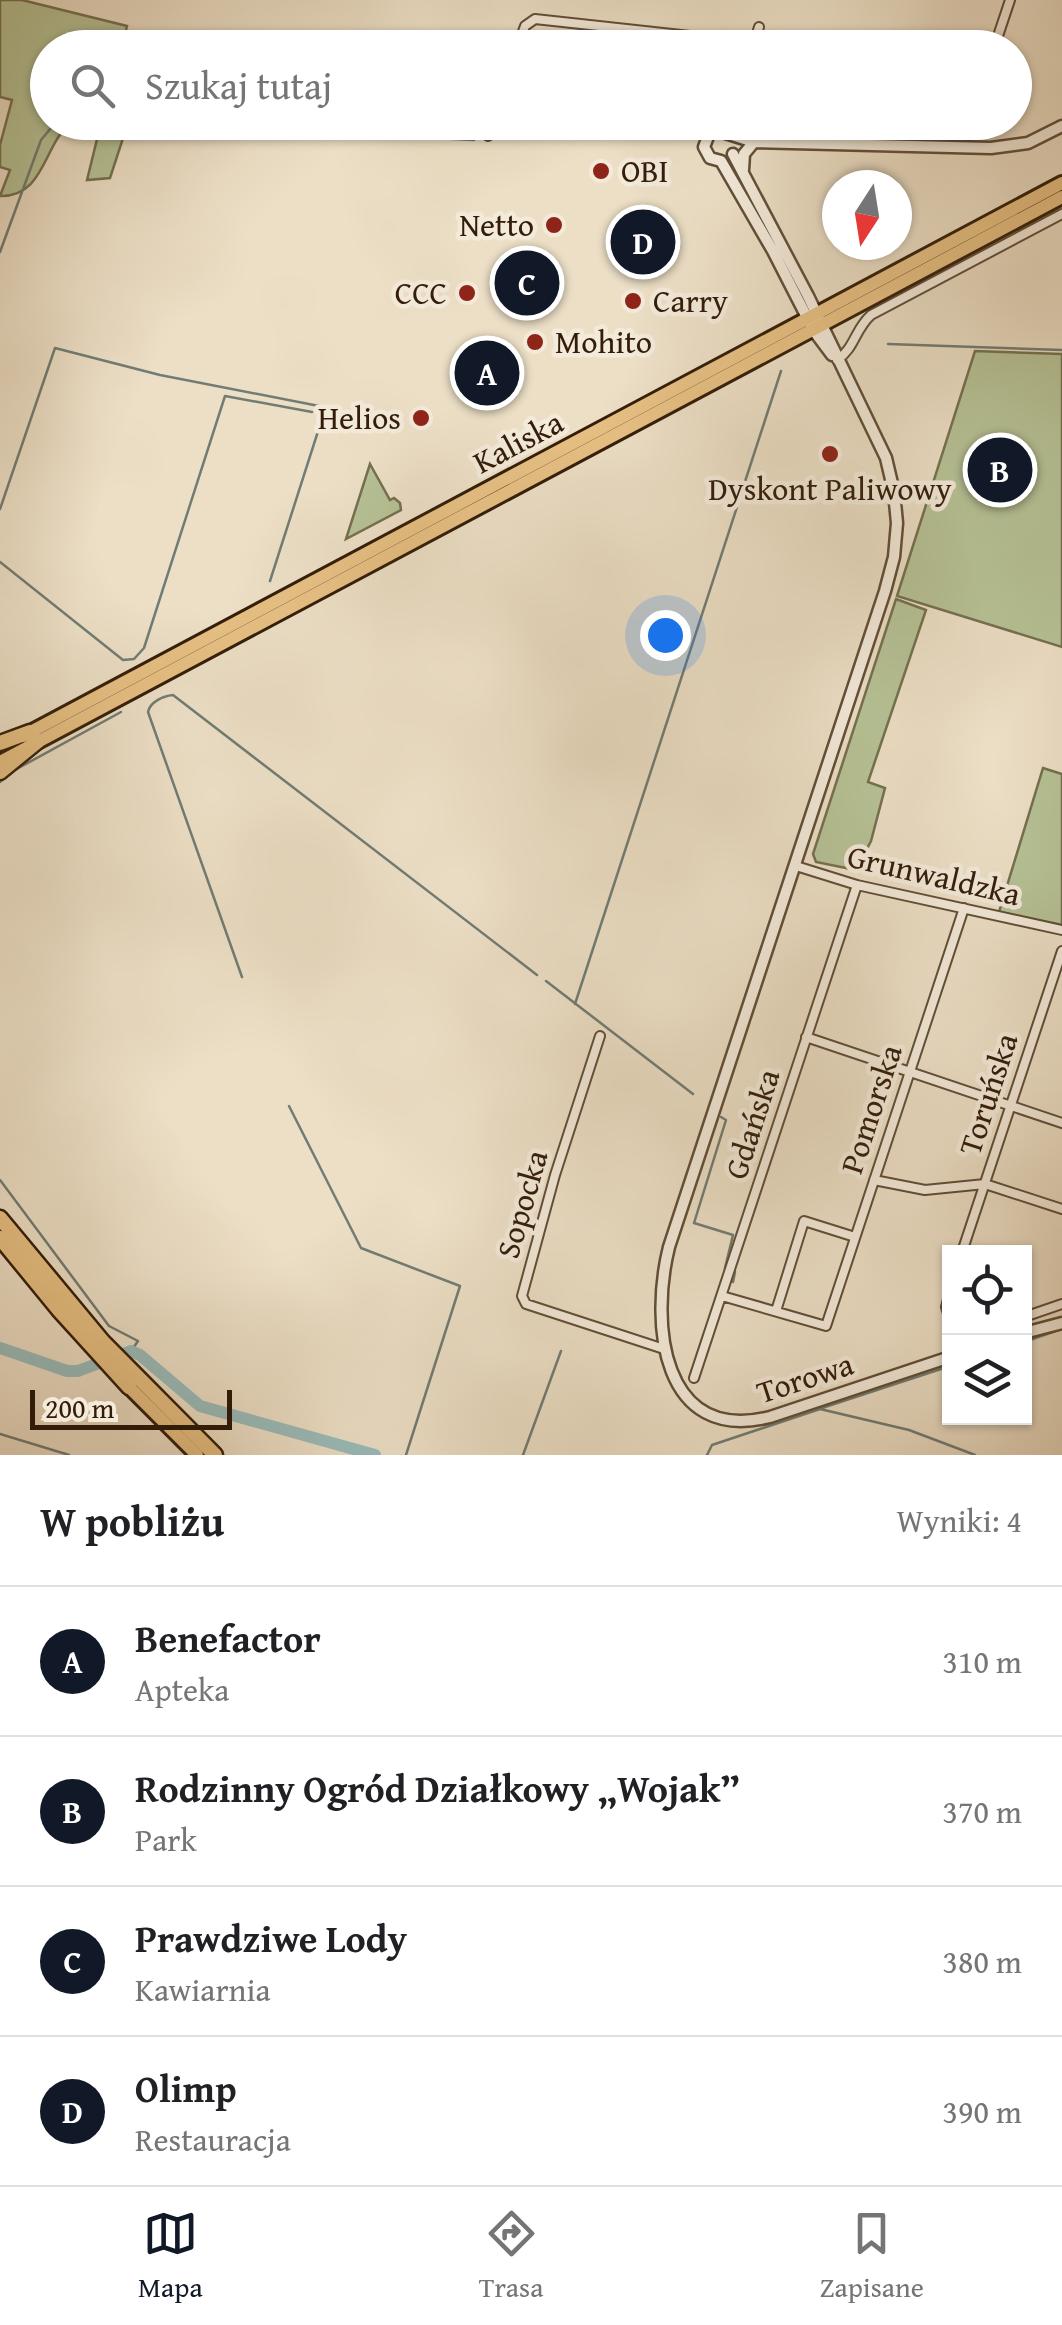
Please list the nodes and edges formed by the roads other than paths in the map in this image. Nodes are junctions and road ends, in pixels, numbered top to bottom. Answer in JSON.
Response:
{"nodes":[{"id":1,"x":1010,"y":0,"type":"edge"},
{"id":2,"x":758,"y":27,"type":"dead end"},
{"id":3,"x":524,"y":30,"type":"edge"},
{"id":4,"x":623,"y":30,"type":"edge"},
{"id":5,"x":757,"y":30,"type":"edge"},
{"id":6,"x":1000,"y":30,"type":"edge"},
{"id":7,"x":1062,"y":126,"type":"edge"},
{"id":8,"x":706,"y":140,"type":"edge"},
{"id":9,"x":731,"y":140,"type":"edge"},
{"id":10,"x":750,"y":140,"type":"edge"},
{"id":11,"x":754,"y":142,"type":"junction"},
{"id":12,"x":734,"y":152,"type":"junction"},
{"id":13,"x":722,"y":161,"type":"junction"},
{"id":14,"x":744,"y":176,"type":"junction"},
{"id":15,"x":1062,"y":183,"type":"edge"},
{"id":16,"x":1062,"y":197,"type":"edge"},
{"id":17,"x":1062,"y":214,"type":"edge"},
{"id":18,"x":808,"y":296,"type":"junction"},
{"id":19,"x":842,"y":301,"type":"junction"},
{"id":20,"x":816,"y":323,"type":"junction"},
{"id":21,"x":837,"y":360,"type":"junction"},
{"id":22,"x":34,"y":737,"type":"junction"},
{"id":23,"x":0,"y":746,"type":"edge"},
{"id":24,"x":0,"y":762,"type":"edge"},
{"id":25,"x":0,"y":772,"type":"edge"},
{"id":26,"x":796,"y":866,"type":"junction"},
{"id":27,"x":857,"y":885,"type":"junction"},
{"id":28,"x":964,"y":908,"type":"junction"},
{"id":29,"x":1062,"y":930,"type":"edge"},
{"id":30,"x":1062,"y":951,"type":"edge"},
{"id":31,"x":600,"y":1036,"type":"dead end"},
{"id":32,"x":806,"y":1037,"type":"junction"},
{"id":33,"x":910,"y":1073,"type":"junction"},
{"id":34,"x":1010,"y":1105,"type":"junction"},
{"id":35,"x":1062,"y":1123,"type":"edge"},
{"id":36,"x":874,"y":1180,"type":"junction"},
{"id":37,"x":985,"y":1184,"type":"junction"},
{"id":38,"x":1062,"y":1209,"type":"edge"},
{"id":39,"x":0,"y":1218,"type":"edge"},
{"id":40,"x":855,"y":1237,"type":"junction"},
{"id":41,"x":0,"y":1238,"type":"edge"},
{"id":42,"x":964,"y":1245,"type":"edge"},
{"id":43,"x":722,"y":1296,"type":"junction"},
{"id":44,"x":1062,"y":1304,"type":"edge"},
{"id":45,"x":776,"y":1311,"type":"junction"},
{"id":46,"x":1032,"y":1315,"type":"edge"},
{"id":47,"x":1062,"y":1323,"type":"edge"},
{"id":48,"x":1032,"y":1331,"type":"edge"},
{"id":49,"x":98,"y":1345,"type":"junction"},
{"id":50,"x":664,"y":1349,"type":"junction"},
{"id":51,"x":942,"y":1360,"type":"edge"},
{"id":52,"x":125,"y":1377,"type":"junction"},
{"id":53,"x":694,"y":1378,"type":"dead end"},
{"id":54,"x":197,"y":1455,"type":"edge"},
{"id":55,"x":215,"y":1455,"type":"edge"}],
"edges":[{"from":1,"to":6,"type":"street"},
{"from":2,"to":5,"type":"street"},
{"from":3,"to":4,"type":"street"},
{"from":7,"to":11,"type":"street"},
{"from":8,"to":13,"type":"street"},
{"from":9,"to":12,"type":"street"},
{"from":10,"to":11,"type":"street"},
{"from":11,"to":12,"type":"street"},
{"from":11,"to":14,"type":"street"},
{"from":12,"to":13,"type":"street"},
{"from":12,"to":14,"type":"street"},
{"from":13,"to":20,"type":"street"},
{"from":14,"to":18,"type":"street"},
{"from":15,"to":19,"type":"main road","name":"Kaliska"},
{"from":16,"to":20,"type":"main road","name":"Kaliska"},
{"from":17,"to":21,"type":"street"},
{"from":18,"to":19,"type":"street"},
{"from":18,"to":20,"type":"street"},
{"from":19,"to":20,"type":"main road","name":"Kaliska"},
{"from":20,"to":21,"type":"street"},
{"from":20,"to":22,"type":"main road","name":"Kaliska"},
{"from":21,"to":26,"type":"street"},
{"from":22,"to":23,"type":"highway"},
{"from":22,"to":24,"type":"main road","name":"Kaliska"},
{"from":22,"to":25,"type":"highway"},
{"from":26,"to":27,"type":"street","name":"Grunwaldzka"},
{"from":26,"to":50,"type":"street"},
{"from":27,"to":28,"type":"street","name":"Grunwaldzka"},
{"from":27,"to":32,"type":"street","name":"Gdańska"},
{"from":28,"to":29,"type":"street","name":"Grunwaldzka"},
{"from":28,"to":33,"type":"street","name":"Pomorska"},
{"from":30,"to":34,"type":"street","name":"Toruńska"},
{"from":31,"to":50,"type":"street","name":"Sopocka"},
{"from":32,"to":33,"type":"street"},
{"from":32,"to":43,"type":"street","name":"Gdańska"},
{"from":33,"to":34,"type":"street"},
{"from":33,"to":36,"type":"street","name":"Pomorska"},
{"from":34,"to":35,"type":"street"},
{"from":34,"to":37,"type":"street","name":"Toruńska"},
{"from":36,"to":37,"type":"street"},
{"from":36,"to":40,"type":"street","name":"Pomorska"},
{"from":37,"to":38,"type":"street"},
{"from":37,"to":42,"type":"street","name":"Toruńska"},
{"from":39,"to":49,"type":"highway"},
{"from":40,"to":45,"type":"street","name":"Pomorska"},
{"from":40,"to":45,"type":"street"},
{"from":41,"to":49,"type":"highway"},
{"from":43,"to":45,"type":"street"},
{"from":43,"to":53,"type":"street","name":"Gdańska"},
{"from":44,"to":46,"type":"street"},
{"from":47,"to":48,"type":"street"},
{"from":49,"to":52,"type":"highway"},
{"from":50,"to":51,"type":"street","name":"Torowa"},
{"from":52,"to":54,"type":"main road"},
{"from":52,"to":55,"type":"highway"}]}
